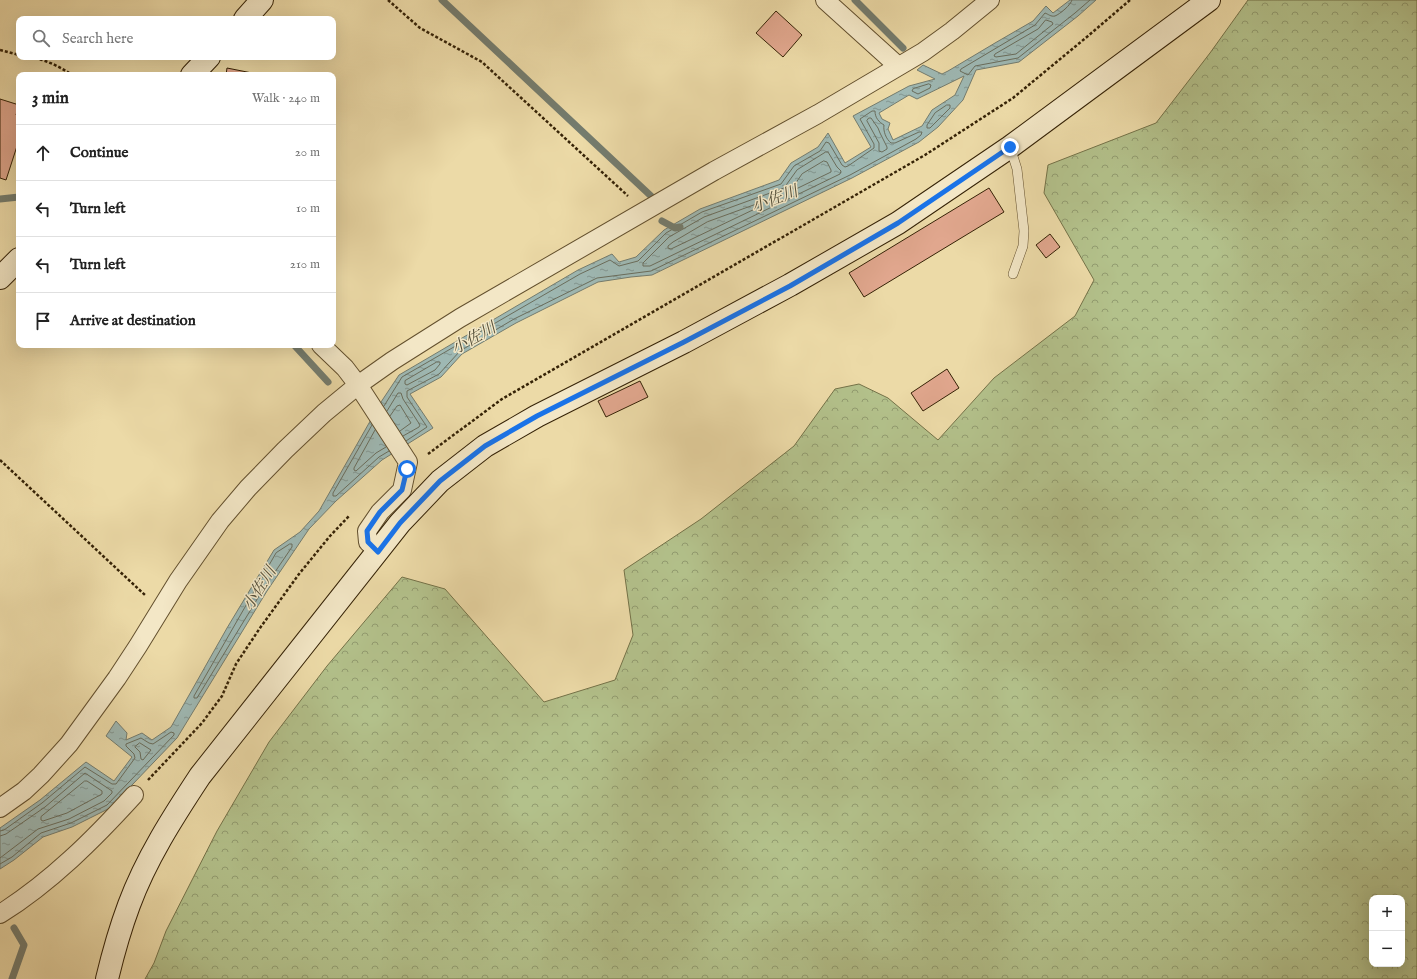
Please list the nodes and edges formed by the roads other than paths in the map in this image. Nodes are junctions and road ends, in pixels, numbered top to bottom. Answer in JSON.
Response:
{"nodes":[{"id":1,"x":262,"y":0,"type":"edge"},
{"id":2,"x":825,"y":0,"type":"edge"},
{"id":3,"x":990,"y":0,"type":"edge"},
{"id":4,"x":1209,"y":0,"type":"edge"},
{"id":5,"x":248,"y":16,"type":"edge"},
{"id":6,"x":206,"y":60,"type":"edge"},
{"id":7,"x":898,"y":66,"type":"junction"},
{"id":8,"x":195,"y":72,"type":"edge"},
{"id":9,"x":1010,"y":147,"type":"junction"},
{"id":10,"x":16,"y":262,"type":"edge"},
{"id":11,"x":1013,"y":274,"type":"dead end"},
{"id":12,"x":0,"y":278,"type":"edge"},
{"id":13,"x":324,"y":348,"type":"edge"},
{"id":14,"x":360,"y":388,"type":"junction"},
{"id":15,"x":378,"y":552,"type":"junction"},
{"id":16,"x":134,"y":795,"type":"dead end"},
{"id":17,"x":0,"y":808,"type":"edge"},
{"id":18,"x":0,"y":914,"type":"edge"},
{"id":19,"x":107,"y":979,"type":"edge"}],
"edges":[{"from":1,"to":5,"type":"street"},
{"from":2,"to":7,"type":"street"},
{"from":3,"to":7,"type":"street"},
{"from":4,"to":9,"type":"street"},
{"from":6,"to":8,"type":"street"},
{"from":7,"to":14,"type":"street"},
{"from":9,"to":11,"type":"lane"},
{"from":9,"to":15,"type":"street"},
{"from":10,"to":12,"type":"street"},
{"from":13,"to":14,"type":"street"},
{"from":14,"to":15,"type":"street"},
{"from":14,"to":17,"type":"street"},
{"from":15,"to":19,"type":"street"},
{"from":16,"to":18,"type":"street"}]}
